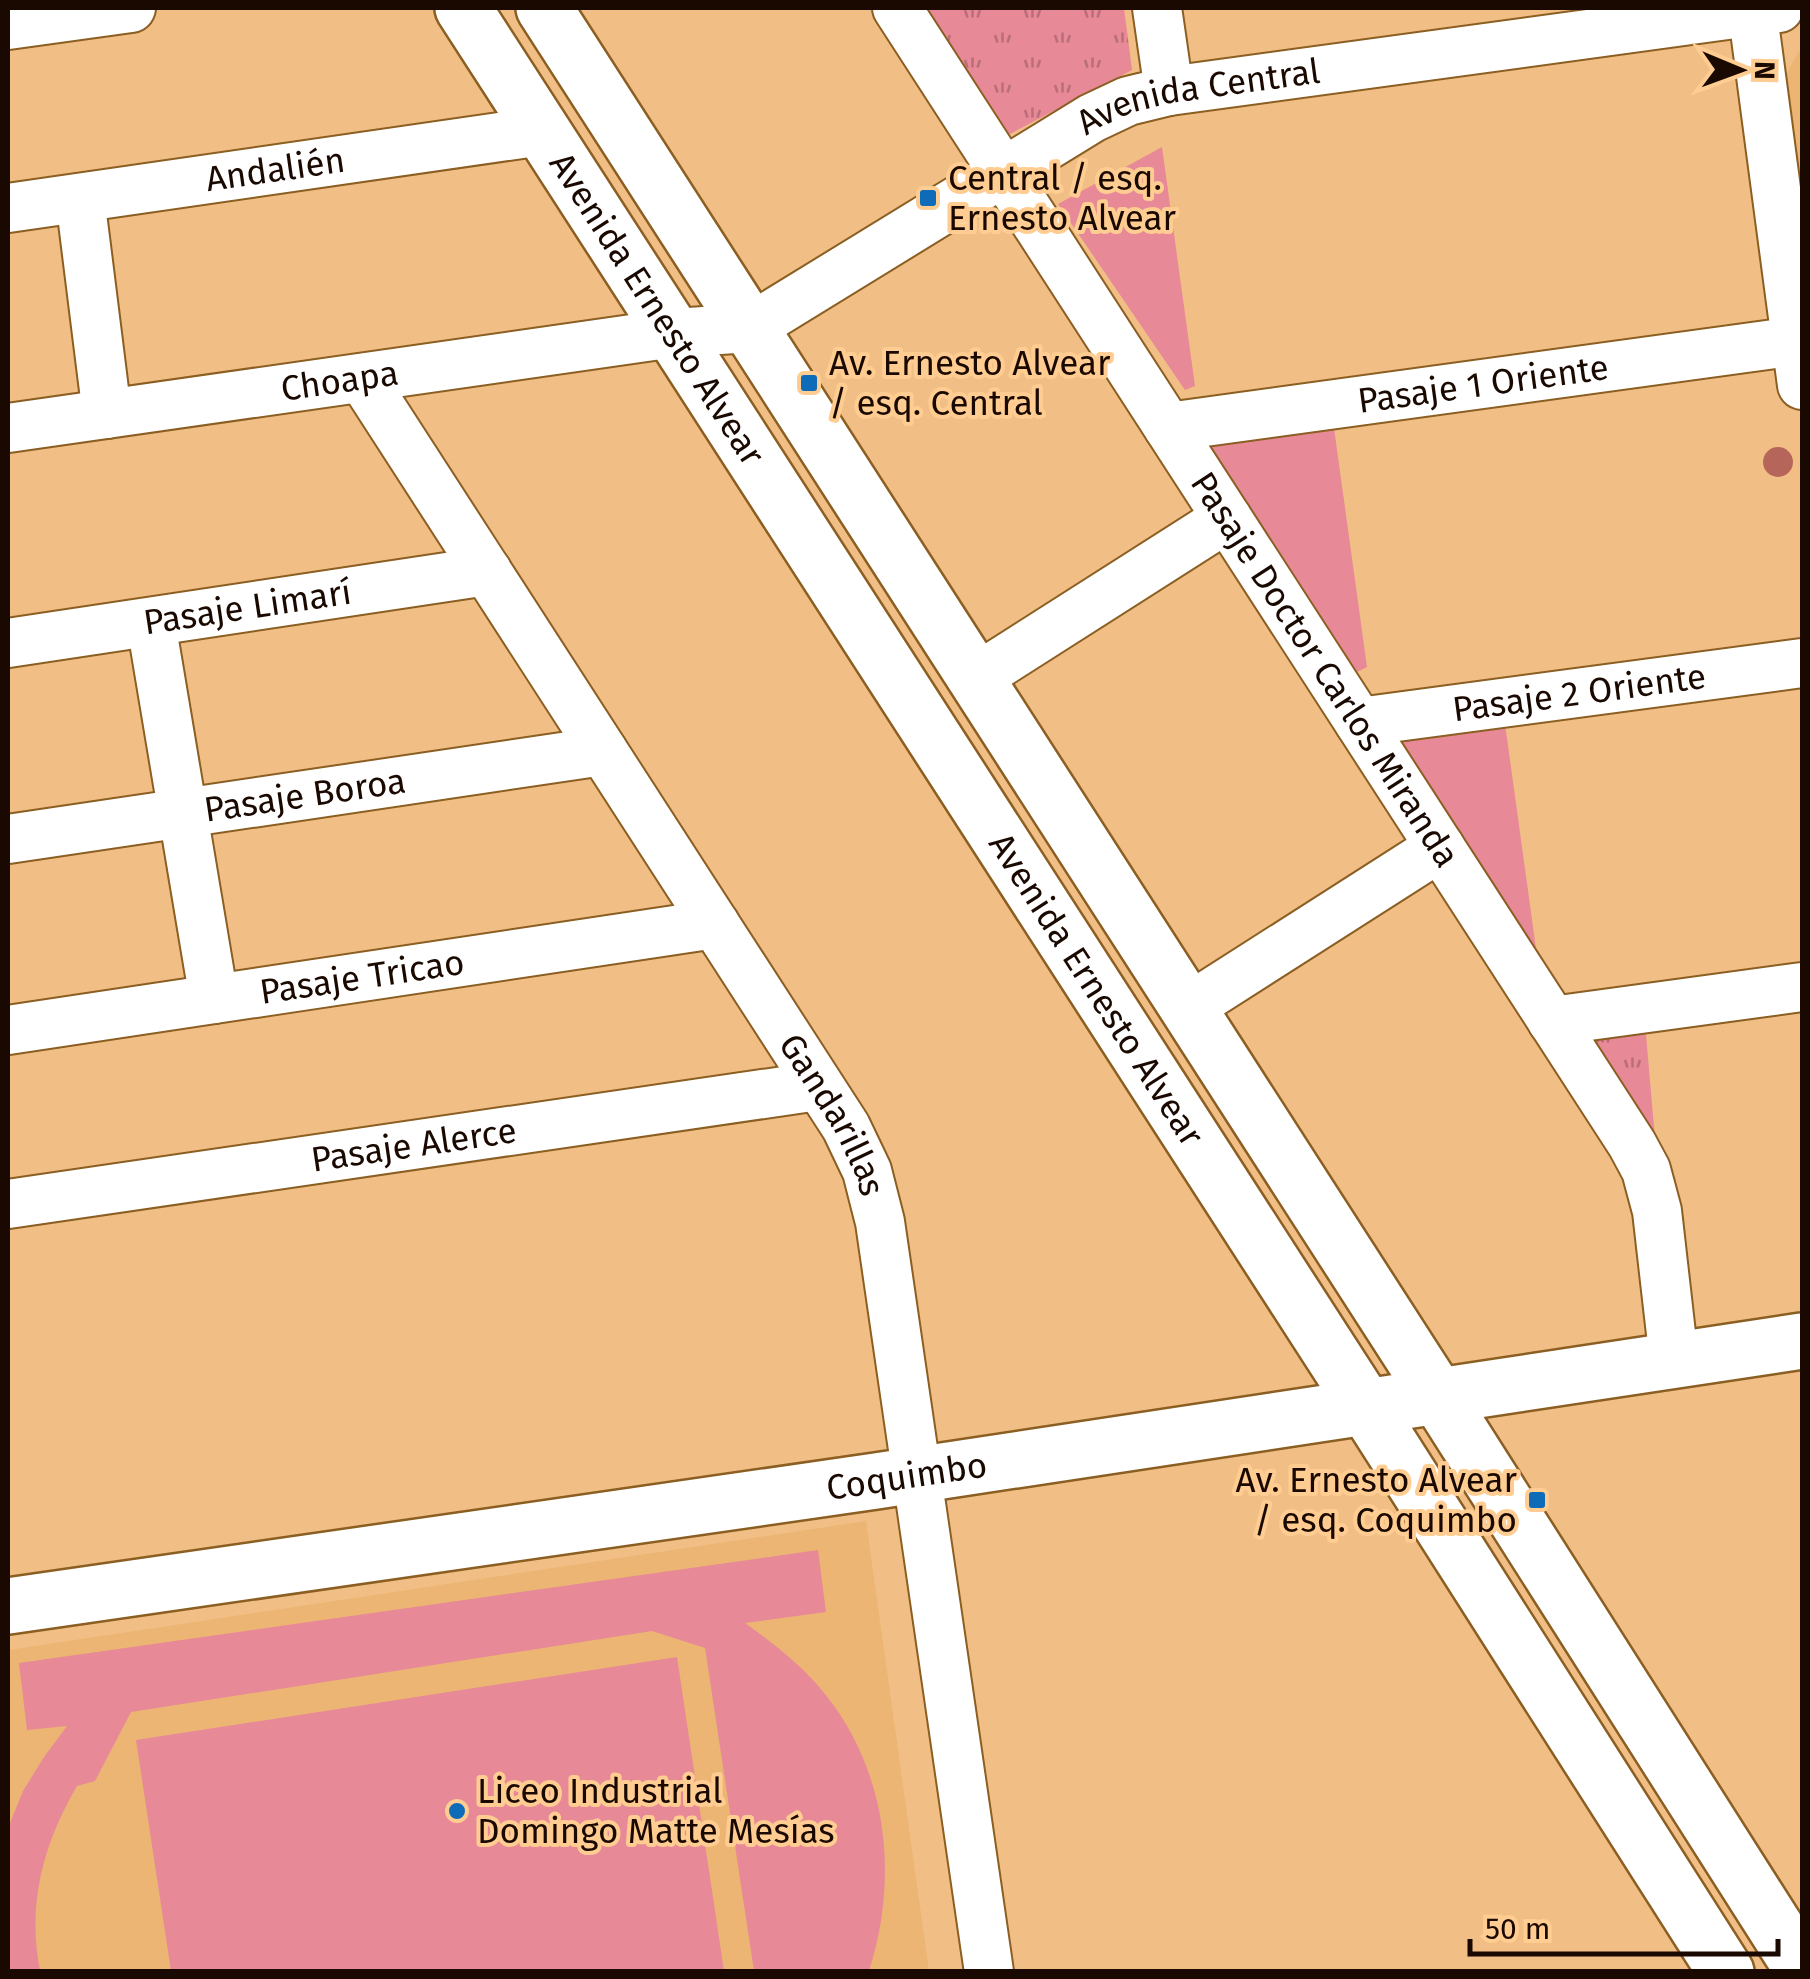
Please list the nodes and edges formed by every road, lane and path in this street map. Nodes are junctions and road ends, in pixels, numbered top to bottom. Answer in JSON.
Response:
{"nodes":[{"id":1,"x":131,"y":8,"type":"edge"},
{"id":2,"x":463,"y":8,"type":"edge"},
{"id":3,"x":544,"y":8,"type":"edge"},
{"id":4,"x":897,"y":8,"type":"edge"},
{"id":5,"x":1158,"y":8,"type":"edge"},
{"id":6,"x":1761,"y":9,"type":"edge"},
{"id":7,"x":8,"y":25,"type":"edge"},
{"id":8,"x":1169,"y":92,"type":"junction"},
{"id":9,"x":542,"y":131,"type":"junction"},
{"id":10,"x":1003,"y":172,"type":"junction"},
{"id":11,"x":80,"y":198,"type":"junction"},
{"id":12,"x":8,"y":208,"type":"edge"},
{"id":13,"x":750,"y":328,"type":"junction"},
{"id":14,"x":674,"y":333,"type":"junction"},
{"id":15,"x":1800,"y":363,"type":"edge"},
{"id":16,"x":362,"y":378,"type":"junction"},
{"id":17,"x":108,"y":414,"type":"junction"},
{"id":18,"x":1168,"y":427,"type":"junction"},
{"id":19,"x":8,"y":428,"type":"edge"},
{"id":20,"x":1227,"y":518,"type":"junction"},
{"id":21,"x":487,"y":572,"type":"junction"},
{"id":22,"x":151,"y":623,"type":"junction"},
{"id":23,"x":8,"y":643,"type":"edge"},
{"id":24,"x":1802,"y":664,"type":"edge"},
{"id":25,"x":976,"y":678,"type":"junction"},
{"id":26,"x":1359,"y":722,"type":"junction"},
{"id":27,"x":603,"y":751,"type":"junction"},
{"id":28,"x":183,"y":813,"type":"junction"},
{"id":29,"x":8,"y":839,"type":"edge"},
{"id":30,"x":1440,"y":847,"type":"junction"},
{"id":31,"x":714,"y":924,"type":"junction"},
{"id":32,"x":1802,"y":988,"type":"edge"},
{"id":33,"x":214,"y":999,"type":"junction"},
{"id":34,"x":1188,"y":1008,"type":"junction"},
{"id":35,"x":1552,"y":1021,"type":"junction"},
{"id":36,"x":8,"y":1030,"type":"edge"},
{"id":37,"x":818,"y":1086,"type":"junction"},
{"id":38,"x":8,"y":1204,"type":"edge"},
{"id":39,"x":1802,"y":1341,"type":"edge"},
{"id":40,"x":1674,"y":1360,"type":"junction"},
{"id":41,"x":1437,"y":1394,"type":"junction"},
{"id":42,"x":1366,"y":1406,"type":"junction"},
{"id":43,"x":915,"y":1475,"type":"junction"},
{"id":44,"x":8,"y":1606,"type":"edge"},
{"id":45,"x":1802,"y":1969,"type":"edge"},
{"id":46,"x":989,"y":1972,"type":"edge"},
{"id":47,"x":1726,"y":1972,"type":"edge"}],
"edges":[{"from":1,"to":7,"type":"street"},
{"from":2,"to":9,"type":"main road","name":"Avenida Ernesto Alvear"},
{"from":3,"to":13,"type":"main road","name":"Avenida Ernesto Alvear"},
{"from":4,"to":10,"type":"street","name":"Pasaje Doctor Carlos Miranda"},
{"from":5,"to":8,"type":"street"},
{"from":6,"to":8,"type":"street","name":"Avenida Central"},
{"from":6,"to":15,"type":"street"},
{"from":8,"to":10,"type":"street","name":"Avenida Central"},
{"from":9,"to":11,"type":"street","name":"Andalién"},
{"from":9,"to":14,"type":"main road","name":"Avenida Ernesto Alvear"},
{"from":10,"to":13,"type":"street","name":"Avenida Central"},
{"from":10,"to":18,"type":"street","name":"Pasaje Doctor Carlos Miranda"},
{"from":11,"to":12,"type":"street","name":"Andalién"},
{"from":11,"to":17,"type":"street"},
{"from":13,"to":14,"type":"street","name":"Avenida Central"},
{"from":13,"to":25,"type":"main road","name":"Avenida Ernesto Alvear"},
{"from":14,"to":16,"type":"street","name":"Choapa"},
{"from":14,"to":42,"type":"main road","name":"Avenida Ernesto Alvear"},
{"from":15,"to":18,"type":"street","name":"Pasaje 1 Oriente"},
{"from":16,"to":17,"type":"street","name":"Choapa"},
{"from":16,"to":21,"type":"street","name":"Gandarillas"},
{"from":17,"to":19,"type":"street","name":"Choapa"},
{"from":18,"to":20,"type":"street","name":"Pasaje Doctor Carlos Miranda"},
{"from":20,"to":25,"type":"street"},
{"from":20,"to":26,"type":"street","name":"Pasaje Doctor Carlos Miranda"},
{"from":21,"to":22,"type":"street","name":"Pasaje Limarí"},
{"from":21,"to":27,"type":"street","name":"Gandarillas"},
{"from":22,"to":23,"type":"street","name":"Pasaje Limarí"},
{"from":22,"to":28,"type":"street"},
{"from":24,"to":26,"type":"street","name":"Pasaje 2 Oriente"},
{"from":25,"to":34,"type":"main road","name":"Avenida Ernesto Alvear"},
{"from":26,"to":30,"type":"street","name":"Pasaje Doctor Carlos Miranda"},
{"from":27,"to":28,"type":"street","name":"Pasaje Boroa"},
{"from":27,"to":31,"type":"street","name":"Gandarillas"},
{"from":28,"to":29,"type":"street","name":"Pasaje Boroa"},
{"from":28,"to":33,"type":"street"},
{"from":30,"to":34,"type":"street"},
{"from":30,"to":35,"type":"street","name":"Pasaje Doctor Carlos Miranda"},
{"from":31,"to":33,"type":"street","name":"Pasaje Tricao"},
{"from":31,"to":37,"type":"street","name":"Gandarillas"},
{"from":32,"to":35,"type":"street"},
{"from":33,"to":36,"type":"street","name":"Pasaje Tricao"},
{"from":34,"to":41,"type":"main road","name":"Avenida Ernesto Alvear"},
{"from":35,"to":40,"type":"street","name":"Pasaje Doctor Carlos Miranda"},
{"from":37,"to":38,"type":"street","name":"Pasaje Alerce"},
{"from":37,"to":43,"type":"street","name":"Gandarillas"},
{"from":39,"to":40,"type":"main road","name":"Coquimbo"},
{"from":40,"to":41,"type":"main road","name":"Coquimbo"},
{"from":41,"to":42,"type":"main road","name":"Coquimbo"},
{"from":41,"to":45,"type":"main road","name":"Avenida Ernesto Alvear"},
{"from":42,"to":43,"type":"main road","name":"Coquimbo"},
{"from":42,"to":47,"type":"main road","name":"Avenida Ernesto Alvear"},
{"from":43,"to":44,"type":"main road","name":"Coquimbo"},
{"from":43,"to":46,"type":"street","name":"Gandarillas"}]}
